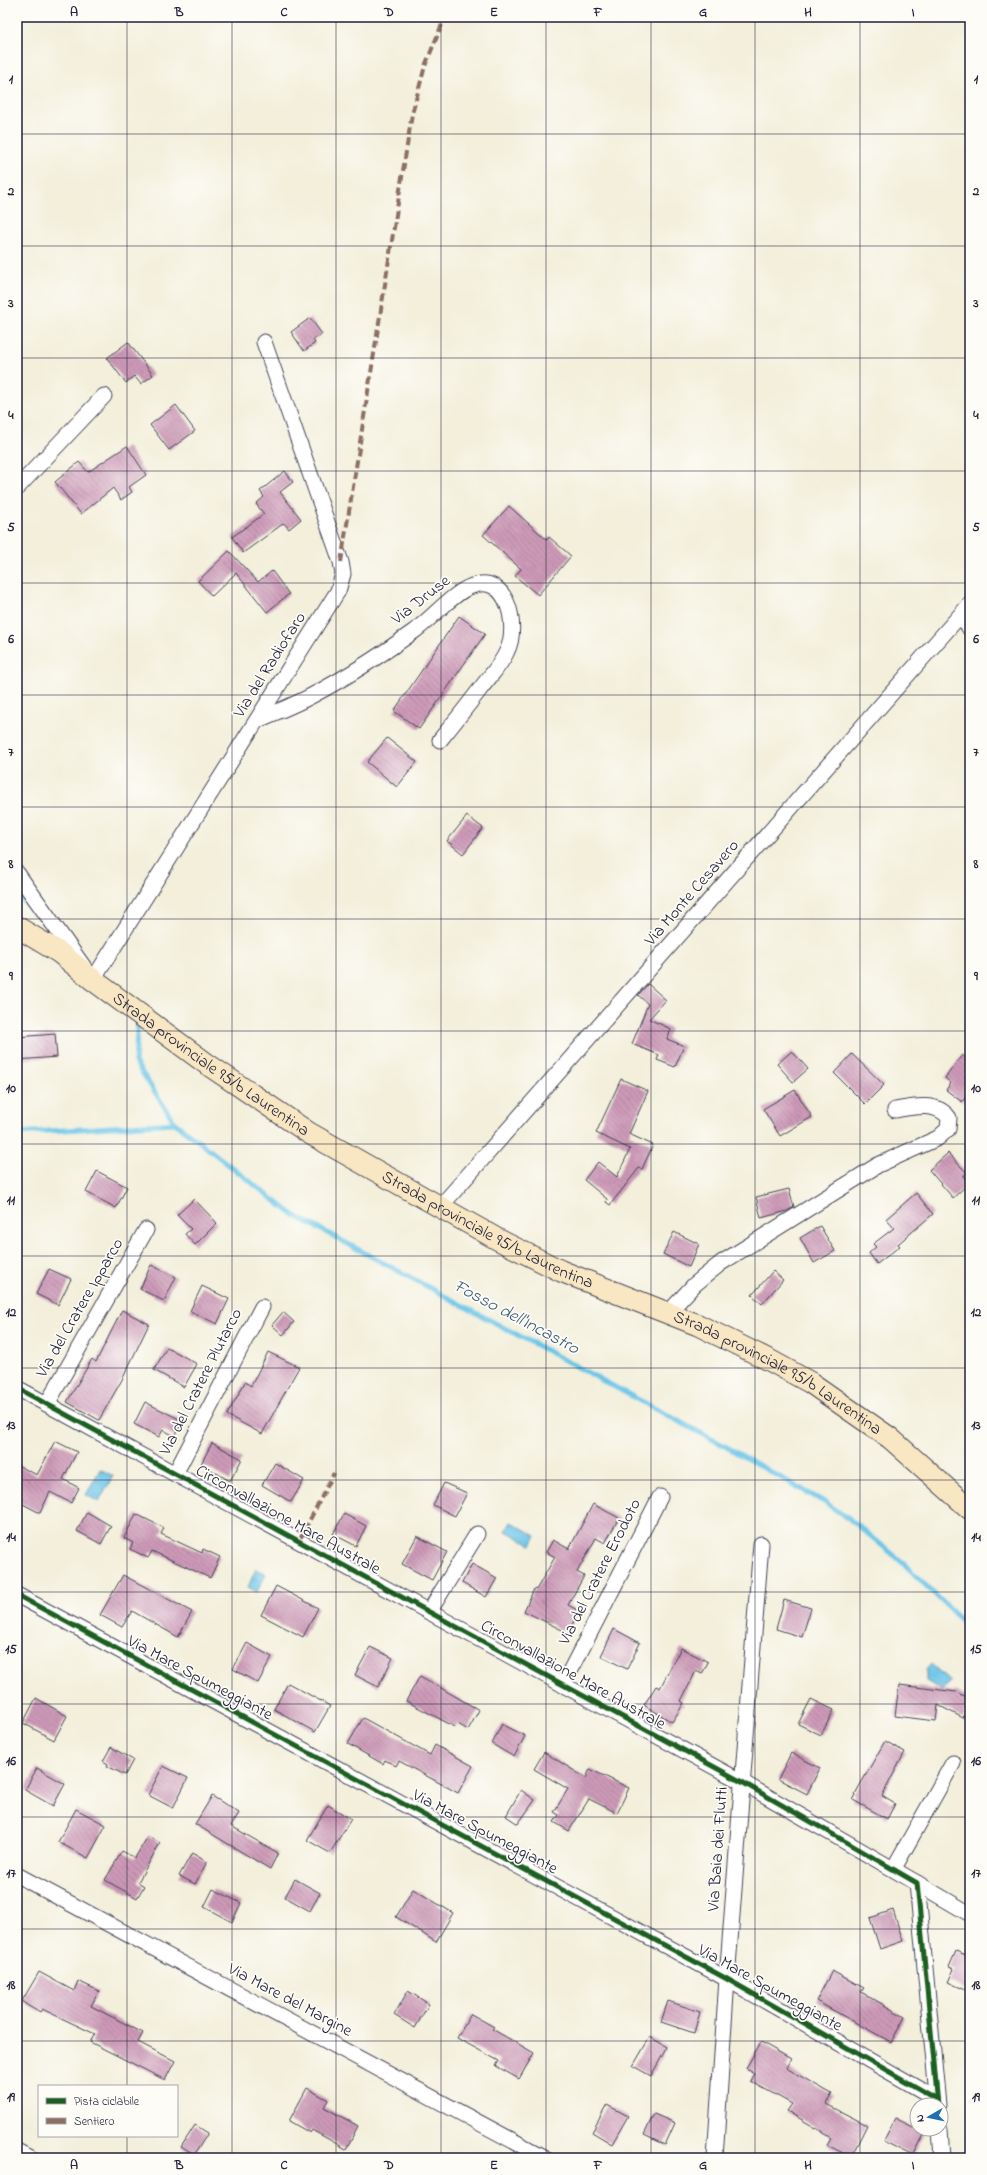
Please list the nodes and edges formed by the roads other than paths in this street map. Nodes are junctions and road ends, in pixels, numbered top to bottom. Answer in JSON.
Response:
{"nodes":[{"id":1,"x":264,"y":342,"type":"dead end"},
{"id":2,"x":104,"y":396,"type":"dead end"},
{"id":3,"x":17,"y":488,"type":"edge"},
{"id":4,"x":965,"y":609,"type":"edge"},
{"id":5,"x":970,"y":629,"type":"edge"},
{"id":6,"x":258,"y":720,"type":"junction"},
{"id":7,"x":440,"y":740,"type":"dead end"},
{"id":8,"x":17,"y":873,"type":"edge"},
{"id":9,"x":17,"y":927,"type":"edge"},
{"id":10,"x":93,"y":980,"type":"junction"},
{"id":11,"x":895,"y":1110,"type":"dead end"},
{"id":12,"x":441,"y":1206,"type":"junction"},
{"id":13,"x":146,"y":1230,"type":"dead end"},
{"id":14,"x":262,"y":1307,"type":"dead end"},
{"id":15,"x":668,"y":1312,"type":"junction"},
{"id":16,"x":17,"y":1388,"type":"edge"},
{"id":17,"x":47,"y":1404,"type":"junction"},
{"id":18,"x":175,"y":1474,"type":"junction"},
{"id":19,"x":660,"y":1497,"type":"dead end"},
{"id":20,"x":970,"y":1510,"type":"edge"},
{"id":21,"x":477,"y":1534,"type":"dead end"},
{"id":22,"x":761,"y":1544,"type":"dead end"},
{"id":23,"x":17,"y":1595,"type":"edge"},
{"id":24,"x":429,"y":1612,"type":"junction"},
{"id":25,"x":563,"y":1685,"type":"junction"},
{"id":26,"x":953,"y":1763,"type":"dead end"},
{"id":27,"x":742,"y":1782,"type":"junction"},
{"id":28,"x":894,"y":1868,"type":"junction"},
{"id":29,"x":17,"y":1875,"type":"edge"},
{"id":30,"x":917,"y":1883,"type":"junction"},
{"id":31,"x":970,"y":1914,"type":"edge"},
{"id":32,"x":727,"y":1979,"type":"junction"},
{"id":33,"x":928,"y":2097,"type":"edge"},
{"id":34,"x":937,"y":2097,"type":"edge"},
{"id":35,"x":941,"y":2137,"type":"edge"},
{"id":36,"x":17,"y":2151,"type":"edge"},
{"id":37,"x":30,"y":2158,"type":"edge"},
{"id":38,"x":545,"y":2158,"type":"edge"},
{"id":39,"x":716,"y":2158,"type":"edge"},
{"id":40,"x":942,"y":2158,"type":"edge"}],
"edges":[{"from":1,"to":6,"type":"street","name":"Via del Radiofaro"},
{"from":2,"to":3,"type":"street"},
{"from":4,"to":5,"type":"street"},
{"from":4,"to":12,"type":"street","name":"Via Monte Cesavero"},
{"from":6,"to":7,"type":"street","name":"Via Druse"},
{"from":6,"to":10,"type":"street","name":"Via del Radiofaro"},
{"from":8,"to":10,"type":"street"},
{"from":9,"to":10,"type":"main road","name":"Strada provinciale 95/b Laurentina"},
{"from":10,"to":12,"type":"main road","name":"Strada provinciale 95/b Laurentina"},
{"from":11,"to":15,"type":"street"},
{"from":12,"to":15,"type":"main road","name":"Strada provinciale 95/b Laurentina"},
{"from":13,"to":17,"type":"street","name":"Via del Cratere Ipparco"},
{"from":14,"to":18,"type":"street","name":"Via del Cratere Plutarco"},
{"from":15,"to":20,"type":"main road","name":"Strada provinciale 95/b Laurentina"},
{"from":16,"to":17,"type":"street","name":"Circonvallazione Mare Australe"},
{"from":17,"to":18,"type":"street","name":"Circonvallazione Mare Australe"},
{"from":18,"to":24,"type":"street","name":"Circonvallazione Mare Australe"},
{"from":19,"to":25,"type":"street","name":"Via del Cratere Erodoto"},
{"from":21,"to":24,"type":"street"},
{"from":22,"to":27,"type":"street","name":"Via Baia dei Flutti"},
{"from":23,"to":32,"type":"street","name":"Via Mare Spumeggiante"},
{"from":24,"to":25,"type":"street","name":"Circonvallazione Mare Australe"},
{"from":25,"to":27,"type":"street","name":"Circonvallazione Mare Australe"},
{"from":26,"to":28,"type":"street"},
{"from":27,"to":28,"type":"street","name":"Circonvallazione Mare Australe"},
{"from":27,"to":32,"type":"street","name":"Via Baia dei Flutti"},
{"from":28,"to":30,"type":"street","name":"Circonvallazione Mare Australe"},
{"from":29,"to":38,"type":"street","name":"Via Mare del Margine"},
{"from":30,"to":31,"type":"street","name":"Circonvallazione Mare Australe"},
{"from":30,"to":34,"type":"street"},
{"from":32,"to":33,"type":"street","name":"Via Mare Spumeggiante"},
{"from":32,"to":39,"type":"street","name":"Via Baia dei Flutti"},
{"from":35,"to":40,"type":"street"},
{"from":36,"to":37,"type":"street"}]}
